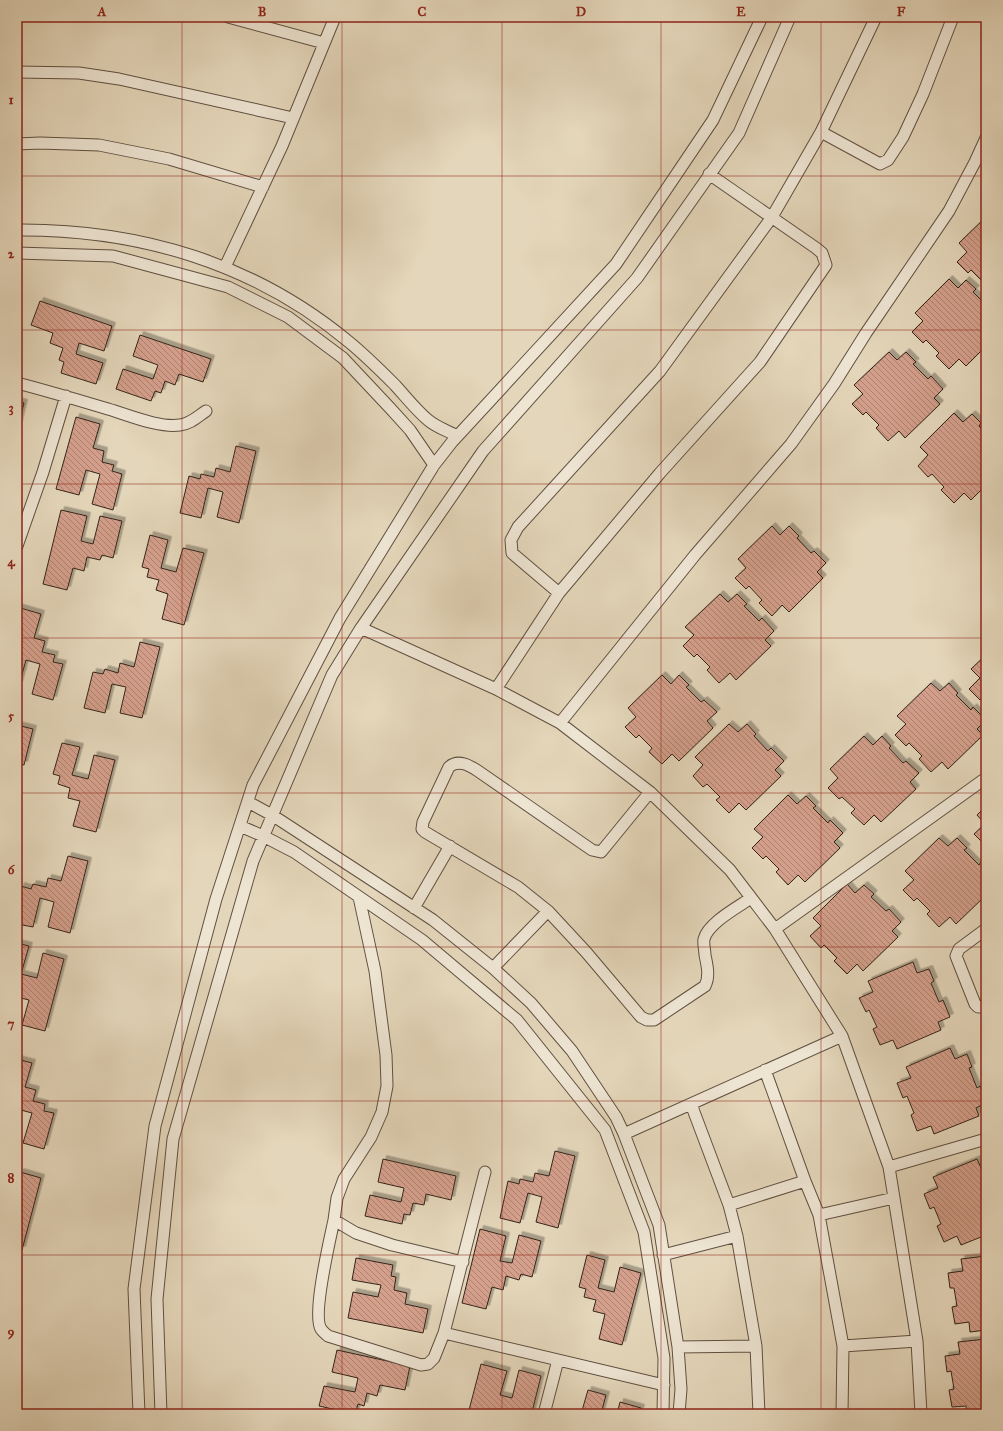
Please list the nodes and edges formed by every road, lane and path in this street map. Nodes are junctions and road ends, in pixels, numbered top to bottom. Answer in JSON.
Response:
{"nodes":[{"id":1,"x":228,"y":17,"type":"edge"},
{"id":2,"x":335,"y":17,"type":"edge"},
{"id":3,"x":762,"y":17,"type":"edge"},
{"id":4,"x":790,"y":17,"type":"edge"},
{"id":5,"x":876,"y":17,"type":"edge"},
{"id":6,"x":953,"y":17,"type":"edge"},
{"id":7,"x":324,"y":43,"type":"junction"},
{"id":8,"x":17,"y":72,"type":"edge"},
{"id":9,"x":293,"y":118,"type":"junction"},
{"id":10,"x":821,"y":132,"type":"junction"},
{"id":11,"x":986,"y":138,"type":"edge"},
{"id":12,"x":17,"y":144,"type":"edge"},
{"id":13,"x":709,"y":174,"type":"junction"},
{"id":14,"x":263,"y":186,"type":"junction"},
{"id":15,"x":772,"y":217,"type":"junction"},
{"id":16,"x":17,"y":230,"type":"edge"},
{"id":17,"x":17,"y":253,"type":"edge"},
{"id":18,"x":225,"y":267,"type":"junction"},
{"id":19,"x":17,"y":383,"type":"edge"},
{"id":20,"x":66,"y":396,"type":"junction"},
{"id":21,"x":206,"y":411,"type":"dead end"},
{"id":22,"x":458,"y":436,"type":"junction"},
{"id":23,"x":434,"y":465,"type":"junction"},
{"id":24,"x":17,"y":546,"type":"edge"},
{"id":25,"x":559,"y":593,"type":"junction"},
{"id":26,"x":361,"y":628,"type":"junction"},
{"id":27,"x":496,"y":689,"type":"junction"},
{"id":28,"x":560,"y":723,"type":"junction"},
{"id":29,"x":986,"y":778,"type":"edge"},
{"id":30,"x":650,"y":792,"type":"junction"},
{"id":31,"x":248,"y":802,"type":"junction"},
{"id":32,"x":272,"y":815,"type":"junction"},
{"id":33,"x":240,"y":826,"type":"junction"},
{"id":34,"x":263,"y":836,"type":"junction"},
{"id":35,"x":450,"y":846,"type":"junction"},
{"id":36,"x":359,"y":896,"type":"junction"},
{"id":37,"x":751,"y":898,"type":"junction"},
{"id":38,"x":414,"y":908,"type":"junction"},
{"id":39,"x":548,"y":911,"type":"junction"},
{"id":40,"x":775,"y":929,"type":"junction"},
{"id":41,"x":986,"y":929,"type":"edge"},
{"id":42,"x":493,"y":968,"type":"junction"},
{"id":43,"x":986,"y":1007,"type":"edge"},
{"id":44,"x":842,"y":1036,"type":"junction"},
{"id":45,"x":765,"y":1070,"type":"junction"},
{"id":46,"x":691,"y":1104,"type":"junction"},
{"id":47,"x":624,"y":1134,"type":"junction"},
{"id":48,"x":986,"y":1139,"type":"edge"},
{"id":49,"x":890,"y":1167,"type":"junction"},
{"id":50,"x":485,"y":1172,"type":"dead end"},
{"id":51,"x":805,"y":1181,"type":"junction"},
{"id":52,"x":894,"y":1198,"type":"junction"},
{"id":53,"x":729,"y":1205,"type":"junction"},
{"id":54,"x":819,"y":1215,"type":"junction"},
{"id":55,"x":334,"y":1220,"type":"junction"},
{"id":56,"x":737,"y":1236,"type":"junction"},
{"id":57,"x":664,"y":1255,"type":"junction"},
{"id":58,"x":463,"y":1262,"type":"junction"},
{"id":59,"x":444,"y":1333,"type":"junction"},
{"id":60,"x":917,"y":1341,"type":"junction"},
{"id":61,"x":756,"y":1346,"type":"junction"},
{"id":62,"x":843,"y":1346,"type":"junction"},
{"id":63,"x":678,"y":1347,"type":"junction"},
{"id":64,"x":558,"y":1360,"type":"junction"},
{"id":65,"x":664,"y":1385,"type":"junction"},
{"id":66,"x":139,"y":1414,"type":"edge"},
{"id":67,"x":161,"y":1414,"type":"edge"},
{"id":68,"x":544,"y":1414,"type":"edge"},
{"id":69,"x":663,"y":1414,"type":"edge"},
{"id":70,"x":679,"y":1414,"type":"edge"},
{"id":71,"x":759,"y":1414,"type":"edge"},
{"id":72,"x":842,"y":1414,"type":"edge"},
{"id":73,"x":921,"y":1414,"type":"edge"}],
"edges":[{"from":1,"to":7,"type":"street"},
{"from":2,"to":7,"type":"street"},
{"from":3,"to":22,"type":"street"},
{"from":4,"to":13,"type":"street"},
{"from":5,"to":10,"type":"street"},
{"from":6,"to":10,"type":"street"},
{"from":7,"to":9,"type":"street"},
{"from":8,"to":9,"type":"street"},
{"from":9,"to":14,"type":"street"},
{"from":10,"to":15,"type":"street"},
{"from":11,"to":28,"type":"street"},
{"from":12,"to":14,"type":"street"},
{"from":13,"to":15,"type":"street"},
{"from":13,"to":26,"type":"street"},
{"from":14,"to":18,"type":"street"},
{"from":15,"to":25,"type":"street"},
{"from":15,"to":25,"type":"street"},
{"from":16,"to":18,"type":"street"},
{"from":17,"to":23,"type":"street"},
{"from":18,"to":22,"type":"street"},
{"from":19,"to":20,"type":"street"},
{"from":20,"to":21,"type":"street"},
{"from":20,"to":24,"type":"street"},
{"from":22,"to":23,"type":"street"},
{"from":23,"to":31,"type":"street"},
{"from":25,"to":27,"type":"street"},
{"from":26,"to":27,"type":"street"},
{"from":26,"to":32,"type":"street"},
{"from":27,"to":28,"type":"street"},
{"from":28,"to":30,"type":"street"},
{"from":29,"to":40,"type":"street"},
{"from":30,"to":35,"type":"street"},
{"from":30,"to":37,"type":"street"},
{"from":31,"to":32,"type":"street"},
{"from":31,"to":33,"type":"street"},
{"from":32,"to":34,"type":"street"},
{"from":32,"to":38,"type":"street"},
{"from":33,"to":34,"type":"street"},
{"from":33,"to":66,"type":"street"},
{"from":34,"to":36,"type":"street"},
{"from":34,"to":67,"type":"street"},
{"from":35,"to":38,"type":"street"},
{"from":35,"to":39,"type":"street"},
{"from":36,"to":55,"type":"street"},
{"from":36,"to":65,"type":"street"},
{"from":37,"to":39,"type":"street"},
{"from":37,"to":40,"type":"street"},
{"from":38,"to":42,"type":"street"},
{"from":39,"to":42,"type":"street"},
{"from":40,"to":44,"type":"street"},
{"from":41,"to":43,"type":"street"},
{"from":42,"to":47,"type":"street"},
{"from":44,"to":45,"type":"street"},
{"from":44,"to":49,"type":"street"},
{"from":45,"to":46,"type":"street"},
{"from":45,"to":51,"type":"street"},
{"from":46,"to":47,"type":"street"},
{"from":46,"to":53,"type":"street"},
{"from":47,"to":57,"type":"street"},
{"from":48,"to":49,"type":"street"},
{"from":49,"to":52,"type":"street"},
{"from":50,"to":58,"type":"street"},
{"from":51,"to":53,"type":"street"},
{"from":51,"to":54,"type":"street"},
{"from":52,"to":54,"type":"street"},
{"from":52,"to":60,"type":"street"},
{"from":53,"to":56,"type":"street"},
{"from":54,"to":62,"type":"street"},
{"from":55,"to":58,"type":"street"},
{"from":55,"to":59,"type":"street"},
{"from":56,"to":57,"type":"street"},
{"from":56,"to":61,"type":"street"},
{"from":57,"to":63,"type":"street"},
{"from":58,"to":59,"type":"street"},
{"from":59,"to":64,"type":"street"},
{"from":60,"to":62,"type":"street"},
{"from":60,"to":73,"type":"street"},
{"from":61,"to":63,"type":"street"},
{"from":61,"to":71,"type":"street"},
{"from":62,"to":72,"type":"street"},
{"from":63,"to":70,"type":"street"},
{"from":64,"to":65,"type":"street"},
{"from":64,"to":68,"type":"street"},
{"from":65,"to":69,"type":"street"}]}
